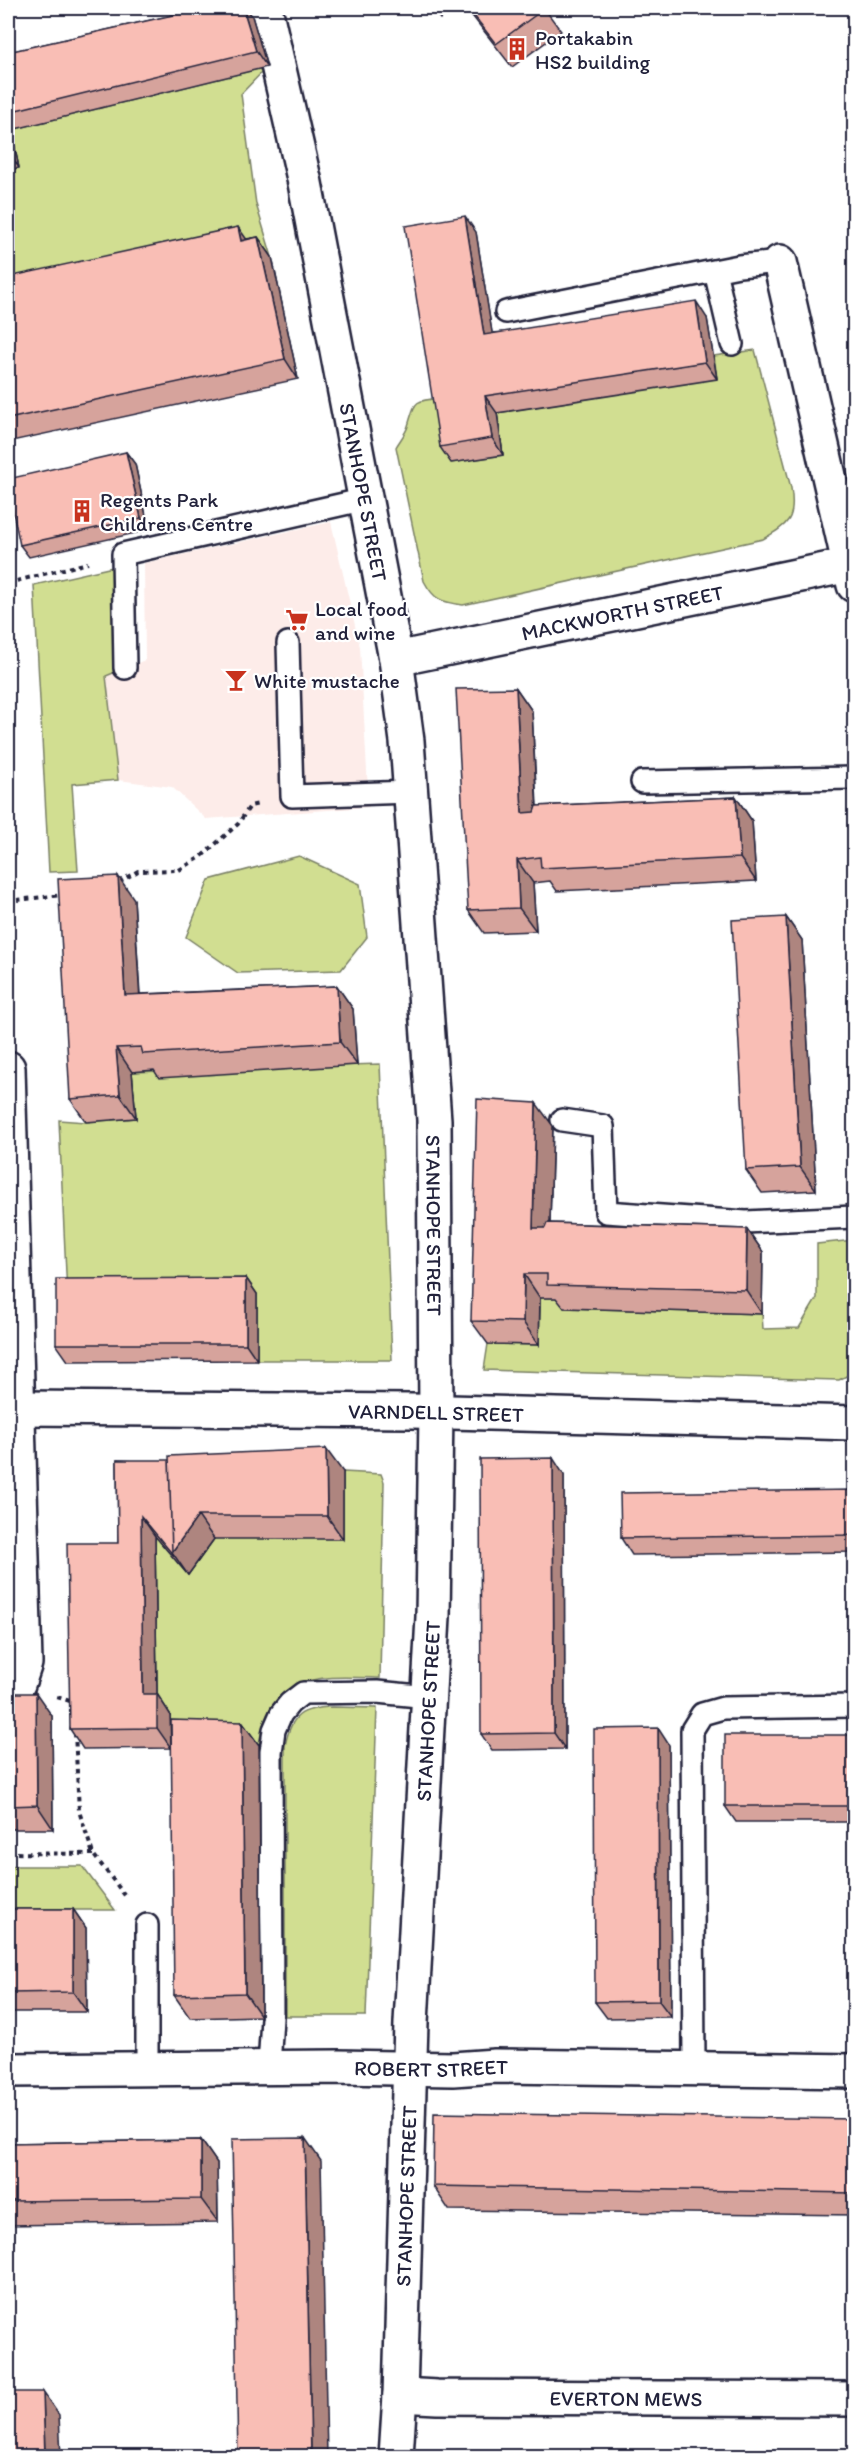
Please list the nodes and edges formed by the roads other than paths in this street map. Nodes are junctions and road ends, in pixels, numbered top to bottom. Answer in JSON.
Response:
{"nodes":[{"id":1,"x":265,"y":8,"type":"edge"},
{"id":2,"x":780,"y":262,"type":"joint"},
{"id":3,"x":716,"y":270,"type":"junction"},
{"id":4,"x":506,"y":312,"type":"dead end"},
{"id":5,"x":732,"y":344,"type":"dead end"},
{"id":6,"x":366,"y":499,"type":"junction"},
{"id":7,"x":852,"y":576,"type":"edge"},
{"id":8,"x":288,"y":643,"type":"dead end"},
{"id":9,"x":396,"y":659,"type":"junction"},
{"id":10,"x":125,"y":668,"type":"dead end"},
{"id":11,"x":855,"y":778,"type":"edge"},
{"id":12,"x":642,"y":783,"type":"dead end"},
{"id":13,"x":410,"y":792,"type":"junction"},
{"id":14,"x":8,"y":1068,"type":"edge"},
{"id":15,"x":562,"y":1119,"type":"dead end"},
{"id":16,"x":855,"y":1217,"type":"edge"},
{"id":17,"x":9,"y":1221,"type":"edge"},
{"id":18,"x":18,"y":1408,"type":"junction"},
{"id":19,"x":435,"y":1412,"type":"junction"},
{"id":20,"x":855,"y":1423,"type":"edge"},
{"id":21,"x":13,"y":1684,"type":"edge"},
{"id":22,"x":429,"y":1697,"type":"junction"},
{"id":23,"x":855,"y":1706,"type":"edge"},
{"id":24,"x":147,"y":1925,"type":"road end"},
{"id":25,"x":269,"y":2067,"type":"junction"},
{"id":26,"x":410,"y":2067,"type":"junction"},
{"id":27,"x":694,"y":2067,"type":"junction"},
{"id":28,"x":147,"y":2069,"type":"junction"},
{"id":29,"x":8,"y":2070,"type":"edge"},
{"id":30,"x":855,"y":2071,"type":"edge"},
{"id":31,"x":400,"y":2395,"type":"junction"},
{"id":32,"x":855,"y":2398,"type":"edge"},
{"id":33,"x":396,"y":2457,"type":"edge"}],
"edges":[{"from":1,"to":6,"type":"street","name":"STANHOPE STREET"},
{"from":2,"to":3,"type":"lane"},
{"from":2,"to":7,"type":"street"},
{"from":3,"to":4,"type":"lane"},
{"from":3,"to":5,"type":"lane"},
{"from":6,"to":9,"type":"street","name":"STANHOPE STREET"},
{"from":6,"to":10,"type":"lane"},
{"from":7,"to":9,"type":"street","name":"MACKWORTH STREET"},
{"from":8,"to":13,"type":"lane"},
{"from":9,"to":13,"type":"street","name":"STANHOPE STREET"},
{"from":11,"to":12,"type":"lane"},
{"from":13,"to":19,"type":"street","name":"STANHOPE STREET"},
{"from":14,"to":17,"type":"street"},
{"from":15,"to":16,"type":"lane"},
{"from":17,"to":18,"type":"street"},
{"from":18,"to":19,"type":"street","name":"VARNDELL STREET"},
{"from":18,"to":21,"type":"street"},
{"from":19,"to":20,"type":"street","name":"VARNDELL STREET"},
{"from":19,"to":22,"type":"street","name":"STANHOPE STREET"},
{"from":22,"to":25,"type":"lane"},
{"from":22,"to":26,"type":"street","name":"STANHOPE STREET"},
{"from":23,"to":27,"type":"lane"},
{"from":24,"to":28,"type":"lane"},
{"from":25,"to":26,"type":"street","name":"ROBERT STREET"},
{"from":25,"to":28,"type":"street","name":"ROBERT STREET"},
{"from":26,"to":27,"type":"street","name":"ROBERT STREET"},
{"from":26,"to":31,"type":"street","name":"STANHOPE STREET"},
{"from":27,"to":30,"type":"street","name":"ROBERT STREET"},
{"from":28,"to":29,"type":"street","name":"ROBERT STREET"},
{"from":31,"to":32,"type":"street","name":"EVERTON MEWS"},
{"from":31,"to":33,"type":"street","name":"STANHOPE STREET"}]}
